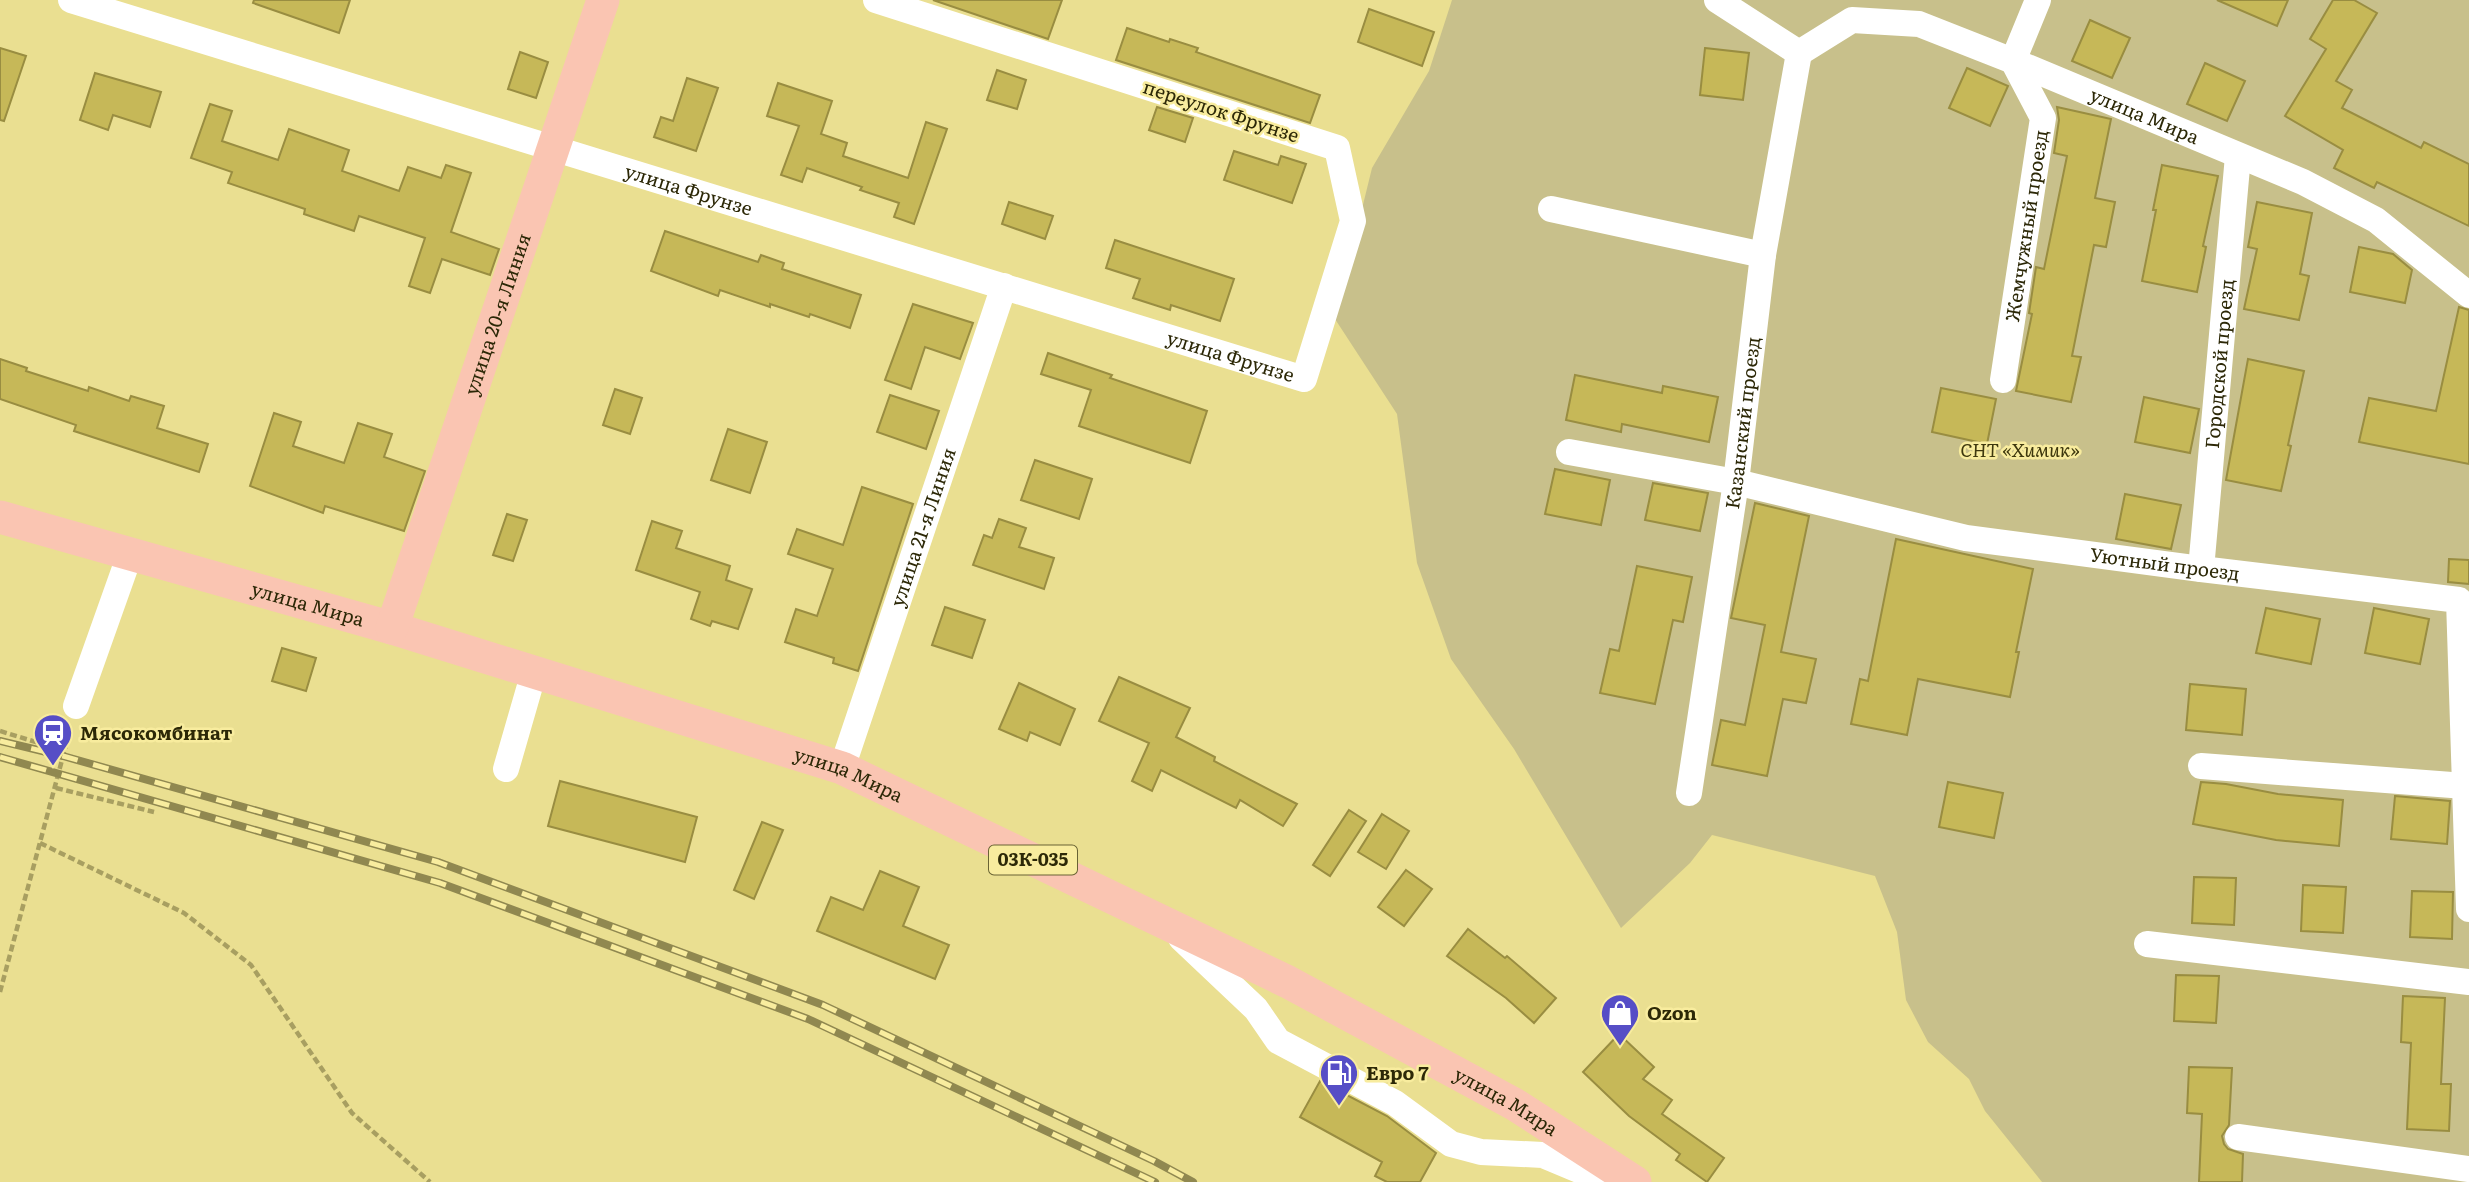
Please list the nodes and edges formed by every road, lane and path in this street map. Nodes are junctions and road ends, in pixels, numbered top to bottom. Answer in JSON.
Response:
{"nodes":[{"id":1,"x":71,"y":0,"type":"edge"},
{"id":2,"x":603,"y":0,"type":"edge"},
{"id":3,"x":876,"y":0,"type":"edge"},
{"id":4,"x":1717,"y":0,"type":"edge"},
{"id":5,"x":2039,"y":0,"type":"edge"},
{"id":6,"x":1799,"y":53,"type":"junction"},
{"id":7,"x":2013,"y":61,"type":"junction"},
{"id":8,"x":553,"y":149,"type":"junction"},
{"id":9,"x":2238,"y":156,"type":"junction"},
{"id":10,"x":1551,"y":209,"type":"dead end"},
{"id":11,"x":1763,"y":256,"type":"junction"},
{"id":12,"x":1004,"y":286,"type":"junction"},
{"id":13,"x":2469,"y":295,"type":"edge"},
{"id":14,"x":1304,"y":379,"type":"joint"},
{"id":15,"x":2003,"y":380,"type":"dead end"},
{"id":16,"x":1569,"y":452,"type":"dead end"},
{"id":17,"x":1736,"y":482,"type":"junction"},
{"id":18,"x":0,"y":517,"type":"edge"},
{"id":19,"x":130,"y":554,"type":"junction"},
{"id":20,"x":2200,"y":569,"type":"junction"},
{"id":21,"x":391,"y":628,"type":"junction"},
{"id":22,"x":534,"y":672,"type":"junction"},
{"id":23,"x":73,"y":717,"type":"joint"},
{"id":24,"x":0,"y":731,"type":"edge"},
{"id":25,"x":65,"y":751,"type":"junction"},
{"id":26,"x":2201,"y":766,"type":"dead end"},
{"id":27,"x":842,"y":768,"type":"junction"},
{"id":28,"x":506,"y":769,"type":"dead end"},
{"id":29,"x":2465,"y":786,"type":"junction"},
{"id":30,"x":56,"y":788,"type":"junction"},
{"id":31,"x":1689,"y":793,"type":"dead end"},
{"id":32,"x":155,"y":812,"type":"dead end"},
{"id":33,"x":40,"y":843,"type":"junction"},
{"id":34,"x":2469,"y":909,"type":"edge"},
{"id":35,"x":1167,"y":924,"type":"junction"},
{"id":36,"x":2147,"y":944,"type":"dead end"},
{"id":37,"x":2469,"y":982,"type":"edge"},
{"id":38,"x":0,"y":992,"type":"edge"},
{"id":39,"x":2238,"y":1137,"type":"dead end"},
{"id":40,"x":2469,"y":1169,"type":"edge"},
{"id":41,"x":430,"y":1182,"type":"edge"},
{"id":42,"x":1626,"y":1182,"type":"edge"},
{"id":43,"x":1635,"y":1182,"type":"edge"}],
"edges":[{"from":1,"to":8,"type":"street","name":"улица Фрунзе"},
{"from":2,"to":8,"type":"main road","name":"улица 20-я Линия"},
{"from":3,"to":14,"type":"street","name":"переулок Фрунзе"},
{"from":4,"to":6,"type":"street"},
{"from":5,"to":7,"type":"street"},
{"from":6,"to":7,"type":"street","name":"улица Мира"},
{"from":6,"to":11,"type":"street","name":"Казанский проезд"},
{"from":7,"to":9,"type":"street","name":"улица Мира"},
{"from":7,"to":15,"type":"street","name":"Жемчужный проезд"},
{"from":8,"to":12,"type":"street","name":"улица Фрунзе"},
{"from":8,"to":21,"type":"main road","name":"улица 20-я Линия"},
{"from":9,"to":13,"type":"street","name":"улица Мира"},
{"from":9,"to":20,"type":"street","name":"Городской проезд"},
{"from":10,"to":11,"type":"street"},
{"from":11,"to":17,"type":"street","name":"Казанский проезд"},
{"from":12,"to":14,"type":"street","name":"улица Фрунзе"},
{"from":12,"to":27,"type":"street","name":"улица 21-я Линия"},
{"from":16,"to":17,"type":"street","name":"Уютный проезд"},
{"from":17,"to":20,"type":"street","name":"Уютный проезд"},
{"from":17,"to":31,"type":"street","name":"Казанский проезд"},
{"from":18,"to":19,"type":"main road","name":"улица Мира"},
{"from":19,"to":21,"type":"main road","name":"улица Мира"},
{"from":19,"to":23,"type":"street"},
{"from":20,"to":29,"type":"street","name":"Уютный проезд"},
{"from":21,"to":22,"type":"main road","name":"улица Мира","number":"03К-035"},
{"from":22,"to":27,"type":"main road","name":"улица Мира","number":"03К-035"},
{"from":22,"to":28,"type":"street"},
{"from":23,"to":25,"type":"path"},
{"from":24,"to":25,"type":"path"},
{"from":25,"to":30,"type":"path"},
{"from":26,"to":29,"type":"street"},
{"from":27,"to":35,"type":"main road","name":"улица Мира","number":"03К-035"},
{"from":29,"to":34,"type":"street","name":"Уютный проезд"},
{"from":30,"to":32,"type":"path"},
{"from":30,"to":33,"type":"path"},
{"from":33,"to":38,"type":"path"},
{"from":33,"to":41,"type":"path"},
{"from":35,"to":42,"type":"street"},
{"from":35,"to":43,"type":"main road","name":"улица Мира","number":"03К-035"},
{"from":36,"to":37,"type":"street"},
{"from":39,"to":40,"type":"street"}]}
